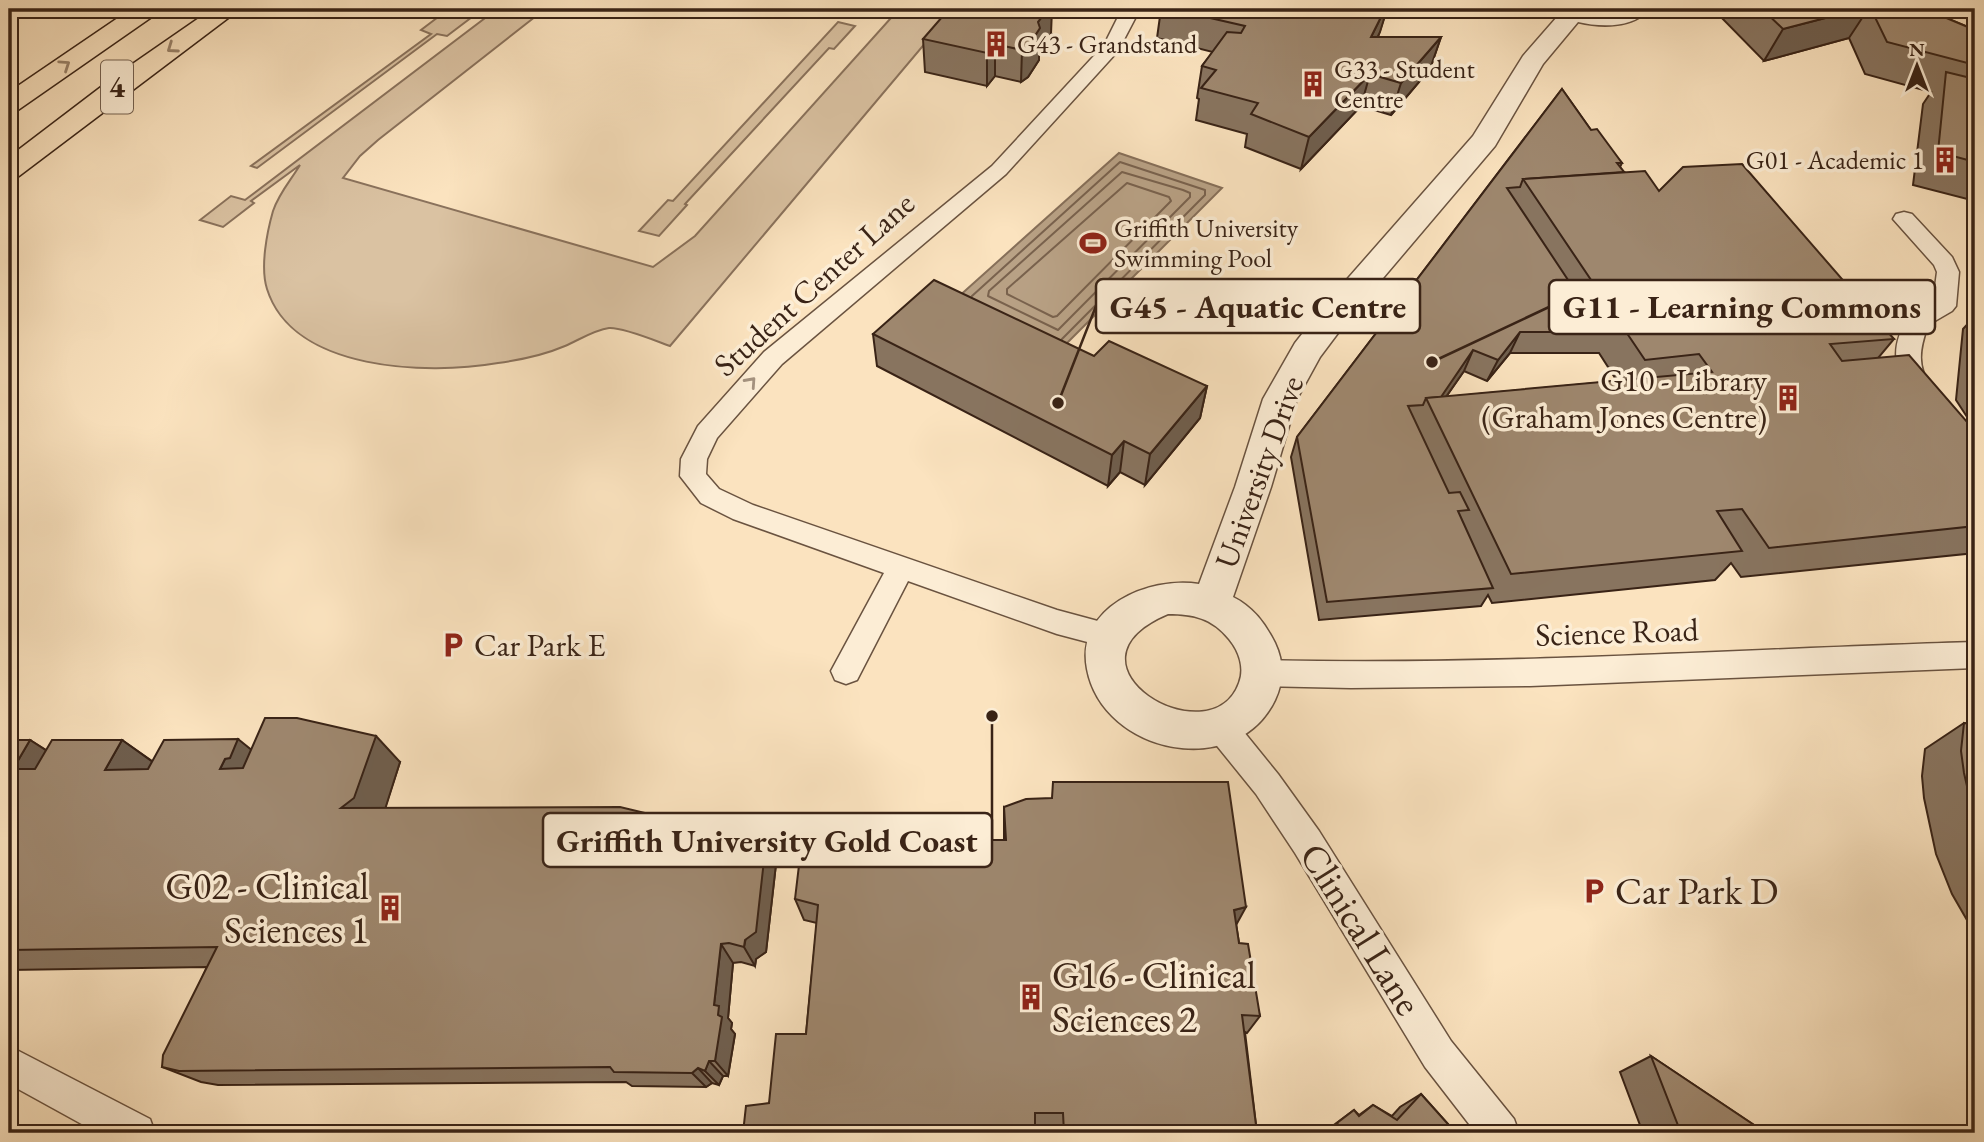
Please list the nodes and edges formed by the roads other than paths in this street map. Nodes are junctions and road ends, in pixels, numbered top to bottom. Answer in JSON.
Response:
{"nodes":[{"id":1,"x":147,"y":9,"type":"edge"},
{"id":2,"x":228,"y":9,"type":"edge"},
{"id":3,"x":1131,"y":9,"type":"edge"},
{"id":4,"x":1636,"y":9,"type":"edge"},
{"id":5,"x":1565,"y":11,"type":"edge"},
{"id":6,"x":9,"y":104,"type":"edge"},
{"id":7,"x":9,"y":170,"type":"edge"},
{"id":8,"x":1905,"y":219,"type":"dead end"},
{"id":9,"x":1934,"y":411,"type":"edge"},
{"id":10,"x":901,"y":567,"type":"junction"},
{"id":11,"x":1211,"y":604,"type":"junction"},
{"id":12,"x":1110,"y":636,"type":"junction"},
{"id":13,"x":1975,"y":655,"type":"edge"},
{"id":14,"x":846,"y":671,"type":"dead end"},
{"id":15,"x":1262,"y":673,"type":"junction"},
{"id":16,"x":1220,"y":726,"type":"junction"},
{"id":17,"x":9,"y":1064,"type":"edge"},
{"id":18,"x":136,"y":1133,"type":"edge"},
{"id":19,"x":1500,"y":1133,"type":"edge"}],
"edges":[{"from":6,"to":1,"type":"main road","number":"4","one_way":true},
{"from":2,"to":7,"type":"main road","number":"4","one_way":true},
{"from":10,"to":3,"type":"lane","name":"Student Center Lane","one_way":true},
{"from":4,"to":5,"type":"street"},
{"from":5,"to":11,"type":"street","name":"University Drive"},
{"from":8,"to":9,"type":"lane"},
{"from":10,"to":12,"type":"lane","name":"Student Center Lane"},
{"from":10,"to":14,"type":"lane"},
{"from":11,"to":12,"type":"street","name":"University Drive"},
{"from":11,"to":15,"type":"street","name":"University Drive"},
{"from":12,"to":16,"type":"street"},
{"from":13,"to":15,"type":"lane","name":"Science Road"},
{"from":15,"to":16,"type":"street"},
{"from":16,"to":19,"type":"lane","name":"Clinical Lane"},
{"from":17,"to":18,"type":"lane"}]}
